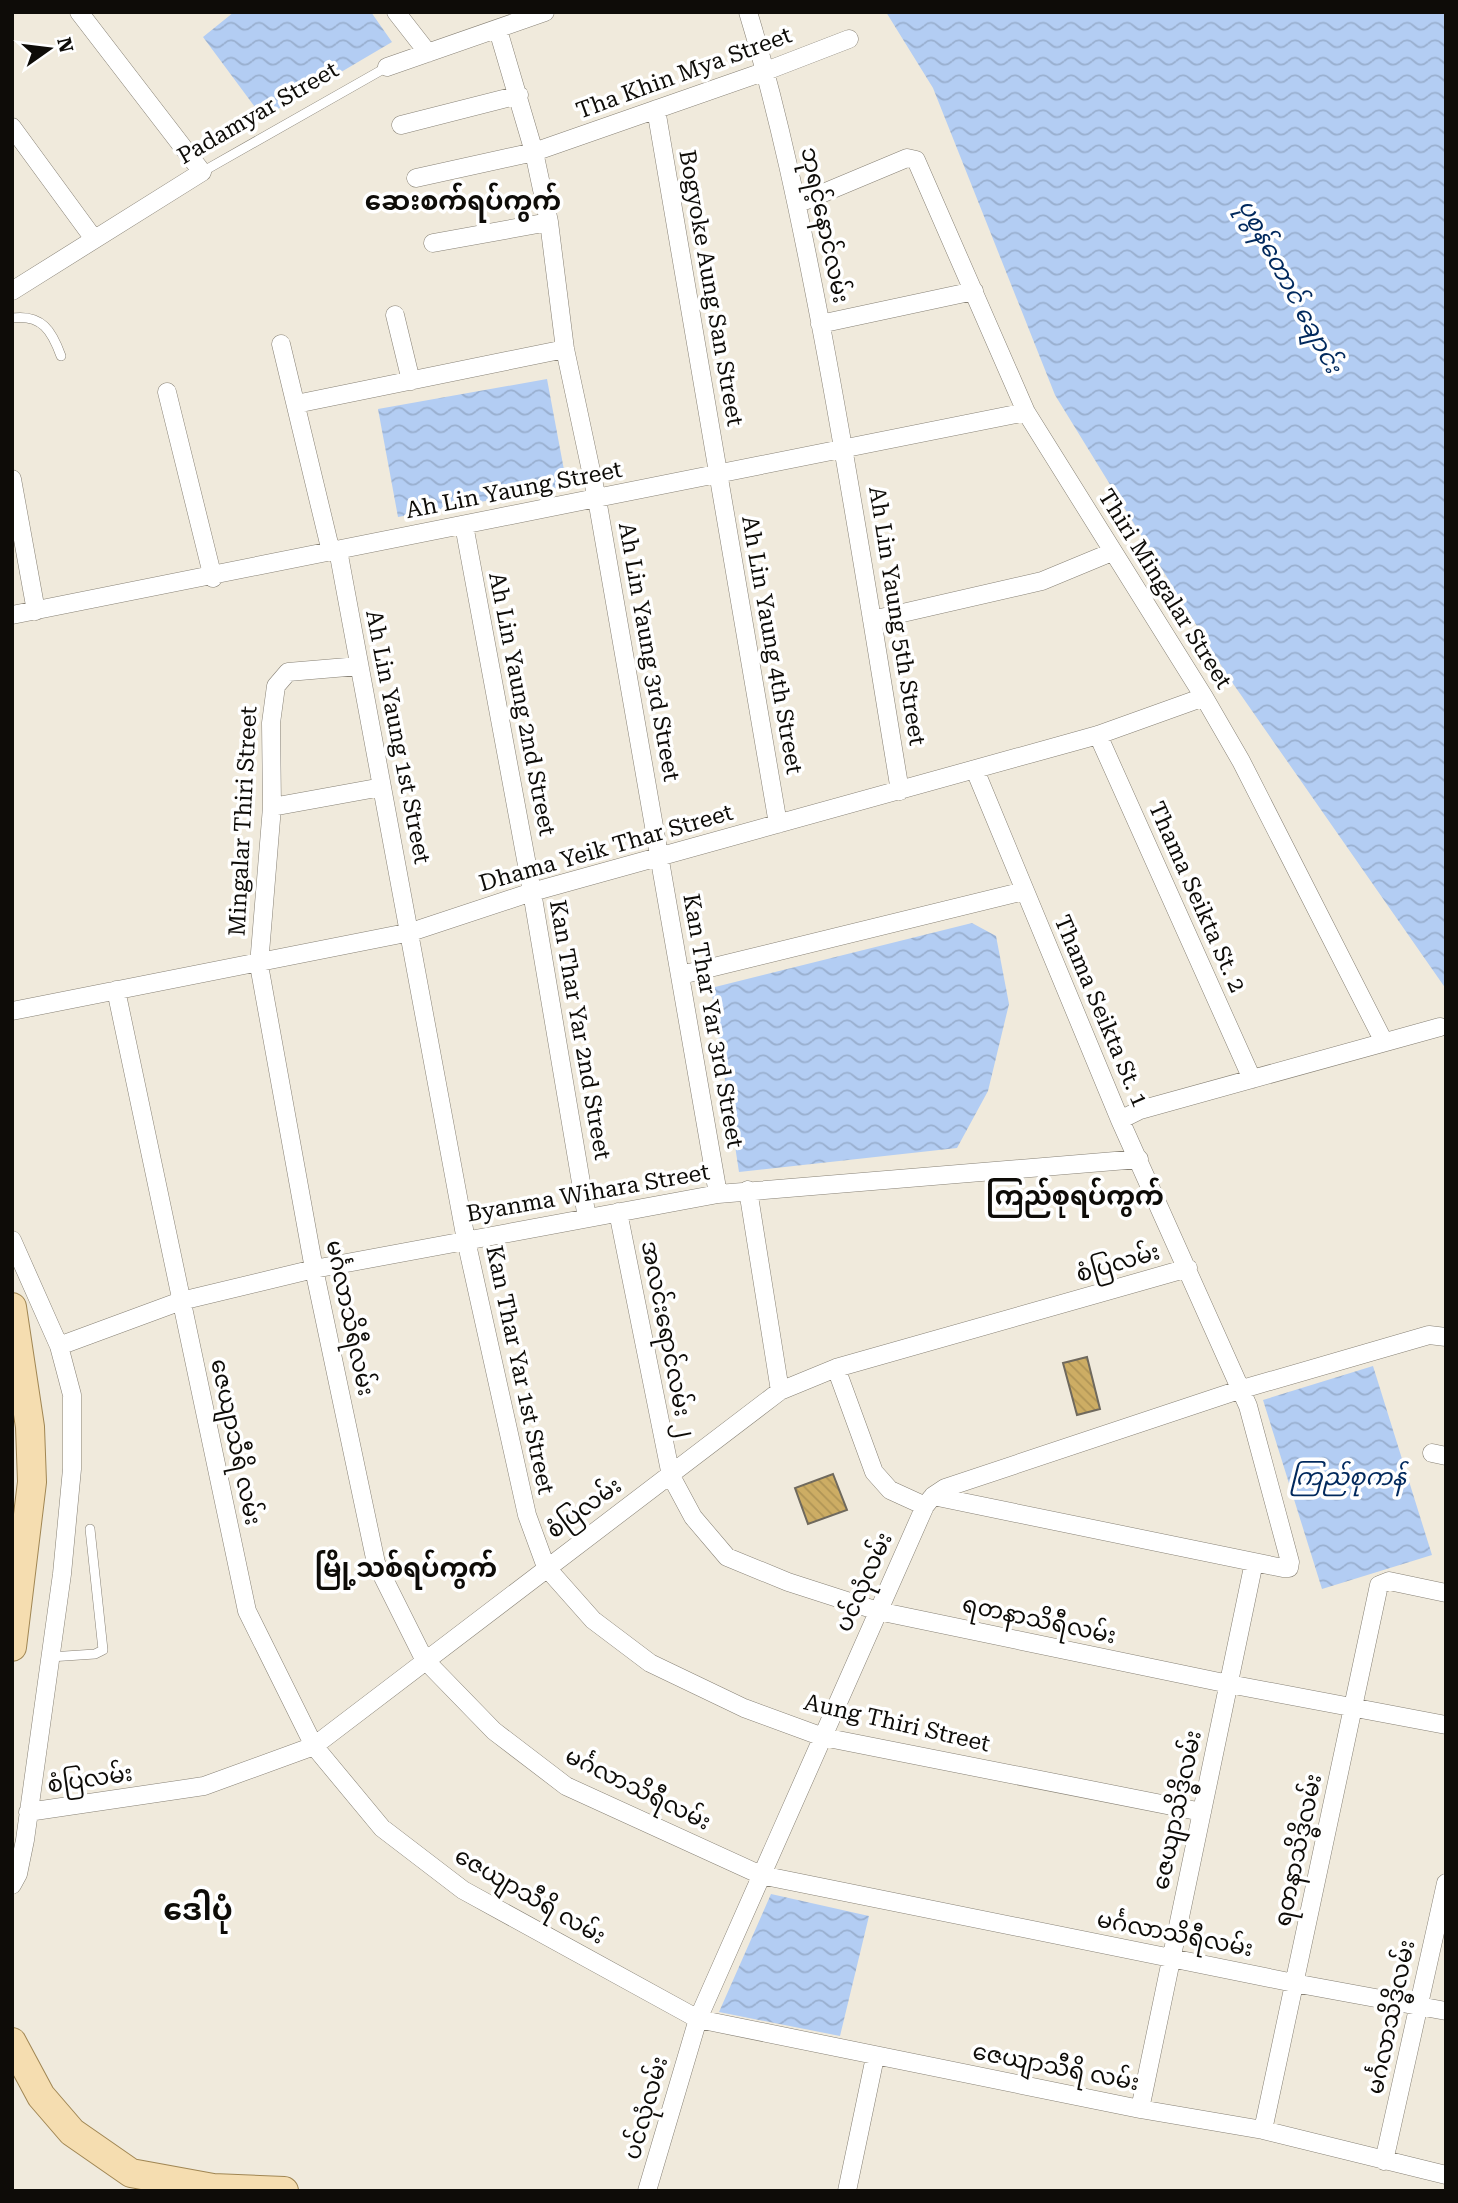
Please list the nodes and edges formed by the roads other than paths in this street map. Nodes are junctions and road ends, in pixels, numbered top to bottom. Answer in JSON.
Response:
{"nodes":[{"id":1,"x":79,"y":12,"type":"edge"},
{"id":2,"x":396,"y":12,"type":"edge"},
{"id":3,"x":748,"y":12,"type":"edge"},
{"id":4,"x":537,"y":14,"type":"edge"},
{"id":5,"x":498,"y":30,"type":"junction"},
{"id":6,"x":849,"y":39,"type":"dead end"},
{"id":7,"x":428,"y":53,"type":"junction"},
{"id":8,"x":387,"y":67,"type":"joint"},
{"id":9,"x":766,"y":71,"type":"junction"},
{"id":10,"x":519,"y":95,"type":"junction"},
{"id":11,"x":656,"y":109,"type":"junction"},
{"id":12,"x":401,"y":125,"type":"dead end"},
{"id":13,"x":12,"y":127,"type":"edge"},
{"id":14,"x":534,"y":152,"type":"junction"},
{"id":15,"x":202,"y":172,"type":"junction"},
{"id":16,"x":416,"y":178,"type":"dead end"},
{"id":17,"x":797,"y":204,"type":"junction"},
{"id":18,"x":549,"y":222,"type":"junction"},
{"id":19,"x":94,"y":239,"type":"junction"},
{"id":20,"x":433,"y":243,"type":"dead end"},
{"id":21,"x":12,"y":291,"type":"edge"},
{"id":22,"x":974,"y":291,"type":"junction"},
{"id":23,"x":395,"y":315,"type":"dead end"},
{"id":24,"x":12,"y":318,"type":"edge"},
{"id":25,"x":820,"y":324,"type":"junction"},
{"id":26,"x":281,"y":344,"type":"dead end"},
{"id":27,"x":565,"y":349,"type":"junction"},
{"id":28,"x":61,"y":356,"type":"dead end"},
{"id":29,"x":411,"y":381,"type":"junction"},
{"id":30,"x":167,"y":392,"type":"dead end"},
{"id":31,"x":296,"y":404,"type":"junction"},
{"id":32,"x":1026,"y":412,"type":"junction"},
{"id":33,"x":845,"y":450,"type":"junction"},
{"id":34,"x":718,"y":475,"type":"junction"},
{"id":35,"x":12,"y":480,"type":"edge"},
{"id":36,"x":597,"y":499,"type":"junction"},
{"id":37,"x":464,"y":525,"type":"junction"},
{"id":38,"x":334,"y":551,"type":"junction"},
{"id":39,"x":1112,"y":552,"type":"junction"},
{"id":40,"x":213,"y":578,"type":"junction"},
{"id":41,"x":36,"y":611,"type":"junction"},
{"id":42,"x":12,"y":615,"type":"edge"},
{"id":43,"x":872,"y":620,"type":"junction"},
{"id":44,"x":359,"y":666,"type":"junction"},
{"id":45,"x":1204,"y":697,"type":"junction"},
{"id":46,"x":1098,"y":735,"type":"junction"},
{"id":47,"x":975,"y":770,"type":"junction"},
{"id":48,"x":382,"y":787,"type":"junction"},
{"id":49,"x":900,"y":791,"type":"junction"},
{"id":50,"x":272,"y":807,"type":"junction"},
{"id":51,"x":778,"y":824,"type":"junction"},
{"id":52,"x":660,"y":856,"type":"junction"},
{"id":53,"x":1024,"y":891,"type":"junction"},
{"id":54,"x":532,"y":892,"type":"junction"},
{"id":55,"x":411,"y":932,"type":"junction"},
{"id":56,"x":259,"y":965,"type":"junction"},
{"id":57,"x":681,"y":975,"type":"junction"},
{"id":58,"x":116,"y":990,"type":"junction"},
{"id":59,"x":12,"y":1011,"type":"edge"},
{"id":60,"x":1440,"y":1027,"type":"dead end"},
{"id":61,"x":1384,"y":1042,"type":"junction"},
{"id":62,"x":1252,"y":1079,"type":"junction"},
{"id":63,"x":1120,"y":1120,"type":"junction"},
{"id":64,"x":1139,"y":1159,"type":"junction"},
{"id":65,"x":748,"y":1190,"type":"junction"},
{"id":66,"x":718,"y":1194,"type":"junction"},
{"id":67,"x":618,"y":1212,"type":"junction"},
{"id":68,"x":587,"y":1218,"type":"junction"},
{"id":69,"x":12,"y":1240,"type":"edge"},
{"id":70,"x":466,"y":1240,"type":"junction"},
{"id":71,"x":1188,"y":1268,"type":"junction"},
{"id":72,"x":314,"y":1269,"type":"junction"},
{"id":73,"x":181,"y":1301,"type":"junction"},
{"id":74,"x":12,"y":1307,"type":"edge"},
{"id":75,"x":1446,"y":1337,"type":"edge"},
{"id":76,"x":15,"y":1340,"type":"edge"},
{"id":77,"x":59,"y":1346,"type":"junction"},
{"id":78,"x":836,"y":1368,"type":"junction"},
{"id":79,"x":1239,"y":1390,"type":"junction"},
{"id":80,"x":780,"y":1391,"type":"junction"},
{"id":81,"x":671,"y":1476,"type":"junction"},
{"id":82,"x":929,"y":1501,"type":"junction"},
{"id":83,"x":90,"y":1530,"type":"dead end"},
{"id":84,"x":1254,"y":1562,"type":"junction"},
{"id":85,"x":545,"y":1567,"type":"junction"},
{"id":86,"x":1446,"y":1593,"type":"edge"},
{"id":87,"x":878,"y":1611,"type":"junction"},
{"id":88,"x":12,"y":1647,"type":"edge"},
{"id":89,"x":50,"y":1657,"type":"junction"},
{"id":90,"x":424,"y":1659,"type":"junction"},
{"id":91,"x":1229,"y":1684,"type":"junction"},
{"id":92,"x":1353,"y":1709,"type":"junction"},
{"id":93,"x":1446,"y":1725,"type":"edge"},
{"id":94,"x":823,"y":1737,"type":"junction"},
{"id":95,"x":314,"y":1746,"type":"junction"},
{"id":96,"x":28,"y":1812,"type":"junction"},
{"id":97,"x":1202,"y":1812,"type":"junction"},
{"id":98,"x":761,"y":1875,"type":"junction"},
{"id":99,"x":1446,"y":1884,"type":"edge"},
{"id":100,"x":12,"y":1885,"type":"edge"},
{"id":101,"x":1171,"y":1958,"type":"junction"},
{"id":102,"x":1294,"y":1983,"type":"junction"},
{"id":103,"x":1419,"y":2005,"type":"junction"},
{"id":104,"x":1446,"y":2011,"type":"edge"},
{"id":105,"x":698,"y":2019,"type":"junction"},
{"id":106,"x":12,"y":2042,"type":"edge"},
{"id":107,"x":876,"y":2057,"type":"junction"},
{"id":108,"x":1140,"y":2109,"type":"junction"},
{"id":109,"x":1263,"y":2130,"type":"junction"},
{"id":110,"x":1384,"y":2161,"type":"junction"},
{"id":111,"x":1446,"y":2175,"type":"edge"},
{"id":112,"x":284,"y":2191,"type":"edge"},
{"id":113,"x":647,"y":2191,"type":"edge"},
{"id":114,"x":847,"y":2191,"type":"edge"}],
"edges":[{"from":1,"to":15,"type":"street"},
{"from":2,"to":7,"type":"street"},
{"from":3,"to":9,"type":"street","name":"ဘုရင့်နောင်လမ်း"},
{"from":4,"to":5,"type":"street","name":"Padamyar Street"},
{"from":5,"to":7,"type":"street","name":"Padamyar Street"},
{"from":5,"to":10,"type":"street"},
{"from":6,"to":9,"type":"street","name":"Tha Khin Mya Street"},
{"from":7,"to":8,"type":"street","name":"Padamyar Street"},
{"from":8,"to":15,"type":"lane","name":"Padamyar Street"},
{"from":9,"to":11,"type":"street","name":"Tha Khin Mya Street"},
{"from":9,"to":17,"type":"street","name":"ဘုရင့်နောင်လမ်း"},
{"from":10,"to":12,"type":"street"},
{"from":10,"to":14,"type":"street"},
{"from":11,"to":14,"type":"street","name":"Tha Khin Mya Street"},
{"from":11,"to":34,"type":"street","name":"Bogyoke Aung San Street"},
{"from":13,"to":19,"type":"street"},
{"from":14,"to":16,"type":"street","name":"Tha Khin Mya Street"},
{"from":14,"to":18,"type":"street"},
{"from":15,"to":19,"type":"street","name":"Padamyar Street"},
{"from":17,"to":22,"type":"street","name":"Thiri Mingalar Street"},
{"from":17,"to":25,"type":"street","name":"ဘုရင့်နောင်လမ်း"},
{"from":18,"to":20,"type":"street"},
{"from":18,"to":27,"type":"street"},
{"from":19,"to":21,"type":"street","name":"Padamyar Street"},
{"from":22,"to":25,"type":"street"},
{"from":22,"to":32,"type":"street","name":"Thiri Mingalar Street"},
{"from":23,"to":29,"type":"street"},
{"from":24,"to":28,"type":"lane"},
{"from":25,"to":33,"type":"street","name":"ဘုရင့်နောင်လမ်း"},
{"from":26,"to":31,"type":"street","name":"Ah Lin Yaung 1st Street"},
{"from":27,"to":29,"type":"street"},
{"from":27,"to":36,"type":"street"},
{"from":29,"to":31,"type":"street"},
{"from":30,"to":40,"type":"street"},
{"from":31,"to":38,"type":"street","name":"Ah Lin Yaung 1st Street"},
{"from":32,"to":33,"type":"street","name":"Ah Lin Yaung Street"},
{"from":32,"to":39,"type":"street","name":"Thiri Mingalar Street"},
{"from":33,"to":34,"type":"street","name":"Ah Lin Yaung Street"},
{"from":33,"to":43,"type":"street","name":"Ah Lin Yaung 5th Street"},
{"from":34,"to":36,"type":"street","name":"Ah Lin Yaung Street"},
{"from":34,"to":51,"type":"street","name":"Ah Lin Yaung 4th Street"},
{"from":35,"to":41,"type":"street"},
{"from":36,"to":37,"type":"street","name":"Ah Lin Yaung Street"},
{"from":36,"to":52,"type":"street","name":"Ah Lin Yaung 3rd Street"},
{"from":37,"to":38,"type":"street","name":"Ah Lin Yaung Street"},
{"from":37,"to":54,"type":"street","name":"Ah Lin Yaung 2nd Street"},
{"from":38,"to":40,"type":"street","name":"Ah Lin Yaung Street"},
{"from":38,"to":44,"type":"street","name":"Ah Lin Yaung 1st Street"},
{"from":39,"to":43,"type":"street"},
{"from":39,"to":45,"type":"street","name":"Thiri Mingalar Street"},
{"from":40,"to":41,"type":"street","name":"Ah Lin Yaung Street"},
{"from":41,"to":42,"type":"street","name":"Ah Lin Yaung Street"},
{"from":43,"to":49,"type":"street","name":"Ah Lin Yaung 5th Street"},
{"from":44,"to":48,"type":"street","name":"Ah Lin Yaung 1st Street"},
{"from":44,"to":50,"type":"street","name":"Mingalar Thiri Street"},
{"from":45,"to":46,"type":"street","name":"Dhama Yeik Thar Street"},
{"from":45,"to":61,"type":"street","name":"Thiri Mingalar Street"},
{"from":46,"to":47,"type":"street","name":"Dhama Yeik Thar Street"},
{"from":46,"to":62,"type":"street","name":"Thama Seikta St. 2"},
{"from":47,"to":49,"type":"street","name":"Dhama Yeik Thar Street"},
{"from":47,"to":53,"type":"street","name":"Thama Seikta St. 1"},
{"from":48,"to":50,"type":"street"},
{"from":48,"to":55,"type":"street","name":"Ah Lin Yaung 1st Street"},
{"from":49,"to":51,"type":"street","name":"Dhama Yeik Thar Street"},
{"from":50,"to":56,"type":"street","name":"Mingalar Thiri Street"},
{"from":51,"to":52,"type":"street","name":"Dhama Yeik Thar Street"},
{"from":52,"to":54,"type":"street","name":"Dhama Yeik Thar Street"},
{"from":52,"to":57,"type":"street","name":"Kan Thar Yar 3rd Street"},
{"from":53,"to":57,"type":"street"},
{"from":53,"to":63,"type":"street","name":"Thama Seikta St. 1"},
{"from":54,"to":55,"type":"street","name":"Dhama Yeik Thar Street"},
{"from":54,"to":68,"type":"street","name":"Kan Thar Yar 2nd Street"},
{"from":55,"to":56,"type":"street","name":"Dhama Yeik Thar Street"},
{"from":55,"to":70,"type":"street","name":"Kan Thar Yar 1st Street"},
{"from":56,"to":58,"type":"street","name":"Dhama Yeik Thar Street"},
{"from":56,"to":72,"type":"street","name":"မင်္ဂလာသိရီလမ်း"},
{"from":57,"to":66,"type":"street","name":"Kan Thar Yar 3rd Street"},
{"from":58,"to":59,"type":"street","name":"Dhama Yeik Thar Street"},
{"from":58,"to":73,"type":"street","name":"ဇေယျာသီရိ လမ်း"},
{"from":60,"to":61,"type":"street"},
{"from":61,"to":62,"type":"street"},
{"from":62,"to":63,"type":"street"},
{"from":63,"to":64,"type":"street","name":"Thama Seikta St. 1"},
{"from":64,"to":65,"type":"street","name":"Byanma Wihara Street"},
{"from":64,"to":71,"type":"street","name":"Thama Seikta St. 1"},
{"from":65,"to":66,"type":"street","name":"Byanma Wihara Street"},
{"from":65,"to":80,"type":"street"},
{"from":66,"to":67,"type":"street","name":"Byanma Wihara Street"},
{"from":67,"to":68,"type":"street","name":"Byanma Wihara Street"},
{"from":67,"to":81,"type":"street","name":"အလင်းရောင်လမ်း ၂"},
{"from":68,"to":70,"type":"street","name":"Byanma Wihara Street"},
{"from":69,"to":77,"type":"street"},
{"from":70,"to":72,"type":"street","name":"Byanma Wihara Street"},
{"from":70,"to":85,"type":"street","name":"Kan Thar Yar 1st Street"},
{"from":71,"to":78,"type":"street","name":"စံပြလမ်း"},
{"from":71,"to":79,"type":"street","name":"Thama Seikta St. 1"},
{"from":72,"to":73,"type":"street","name":"Byanma Wihara Street"},
{"from":72,"to":90,"type":"street","name":"မင်္ဂလာသိရီလမ်း"},
{"from":73,"to":77,"type":"street","name":"Byanma Wihara Street"},
{"from":73,"to":95,"type":"street","name":"ဇေယျာသီရိ လမ်း"},
{"from":74,"to":76,"type":"main road"},
{"from":75,"to":79,"type":"street"},
{"from":76,"to":88,"type":"main road"},
{"from":77,"to":89,"type":"street"},
{"from":78,"to":80,"type":"street","name":"စံပြလမ်း"},
{"from":78,"to":82,"type":"street"},
{"from":79,"to":82,"type":"street"},
{"from":79,"to":84,"type":"street","name":"Thama Seikta St. 1"},
{"from":80,"to":81,"type":"street","name":"စံပြလမ်း"},
{"from":81,"to":85,"type":"street","name":"စံပြလမ်း"},
{"from":81,"to":87,"type":"street","name":"ရတနာသိရီလမ်း"},
{"from":82,"to":84,"type":"street"},
{"from":82,"to":87,"type":"street","name":"ပင်လုံလမ်း"},
{"from":83,"to":89,"type":"lane"},
{"from":84,"to":91,"type":"street","name":"ဇေယျာသိဒ္ဓိလမ်း"},
{"from":85,"to":90,"type":"street","name":"စံပြလမ်း"},
{"from":85,"to":94,"type":"street","name":"Aung Thiri Street"},
{"from":86,"to":92,"type":"street","name":"ရတနာသိဒ္ဓိလမ်း"},
{"from":87,"to":91,"type":"street","name":"ရတနာသိရီလမ်း"},
{"from":87,"to":94,"type":"street","name":"ပင်လုံလမ်း"},
{"from":89,"to":96,"type":"street"},
{"from":90,"to":95,"type":"street","name":"စံပြလမ်း"},
{"from":90,"to":98,"type":"street","name":"မင်္ဂလာသိရီလမ်း"},
{"from":91,"to":92,"type":"street","name":"ရတနာသိရီလမ်း"},
{"from":91,"to":97,"type":"street","name":"ဇေယျာသိဒ္ဓိလမ်း"},
{"from":92,"to":93,"type":"street","name":"ရတနာသိရီလမ်း"},
{"from":92,"to":102,"type":"street","name":"ရတနာသိဒ္ဓိလမ်း"},
{"from":94,"to":97,"type":"street","name":"Aung Thiri Street"},
{"from":94,"to":98,"type":"street","name":"ပင်လုံလမ်း"},
{"from":95,"to":96,"type":"street","name":"စံပြလမ်း"},
{"from":95,"to":105,"type":"street","name":"ဇေယျာသီရိ လမ်း"},
{"from":96,"to":100,"type":"street"},
{"from":97,"to":101,"type":"street","name":"ဇေယျာသိဒ္ဓိလမ်း"},
{"from":98,"to":101,"type":"street","name":"မင်္ဂလာသိရီလမ်း"},
{"from":98,"to":105,"type":"street","name":"ပင်လုံလမ်း"},
{"from":99,"to":103,"type":"street","name":"မင်္ဂလာသိဒ္ဓိလမ်း"},
{"from":101,"to":102,"type":"street","name":"မင်္ဂလာသိရီလမ်း"},
{"from":101,"to":108,"type":"street","name":"ဇေယျာသိဒ္ဓိလမ်း"},
{"from":102,"to":103,"type":"street","name":"မင်္ဂလာသိရီလမ်း"},
{"from":102,"to":109,"type":"street","name":"ရတနာသိဒ္ဓိလမ်း"},
{"from":103,"to":104,"type":"street","name":"မင်္ဂလာသိရီလမ်း"},
{"from":103,"to":110,"type":"street","name":"မင်္ဂလာသိဒ္ဓိလမ်း"},
{"from":105,"to":107,"type":"street","name":"ဇေယျာသီရိ လမ်း"},
{"from":105,"to":113,"type":"street","name":"ပင်လုံလမ်း"},
{"from":106,"to":112,"type":"main road"},
{"from":107,"to":108,"type":"street","name":"ဇေယျာသီရိ လမ်း"},
{"from":107,"to":114,"type":"street"},
{"from":108,"to":109,"type":"street","name":"ဇေယျာသီရိ လမ်း"},
{"from":109,"to":110,"type":"street","name":"ဇေယျာသီရိ လမ်း"},
{"from":110,"to":111,"type":"street","name":"ဇေယျာသီရိ လမ်း"}]}
